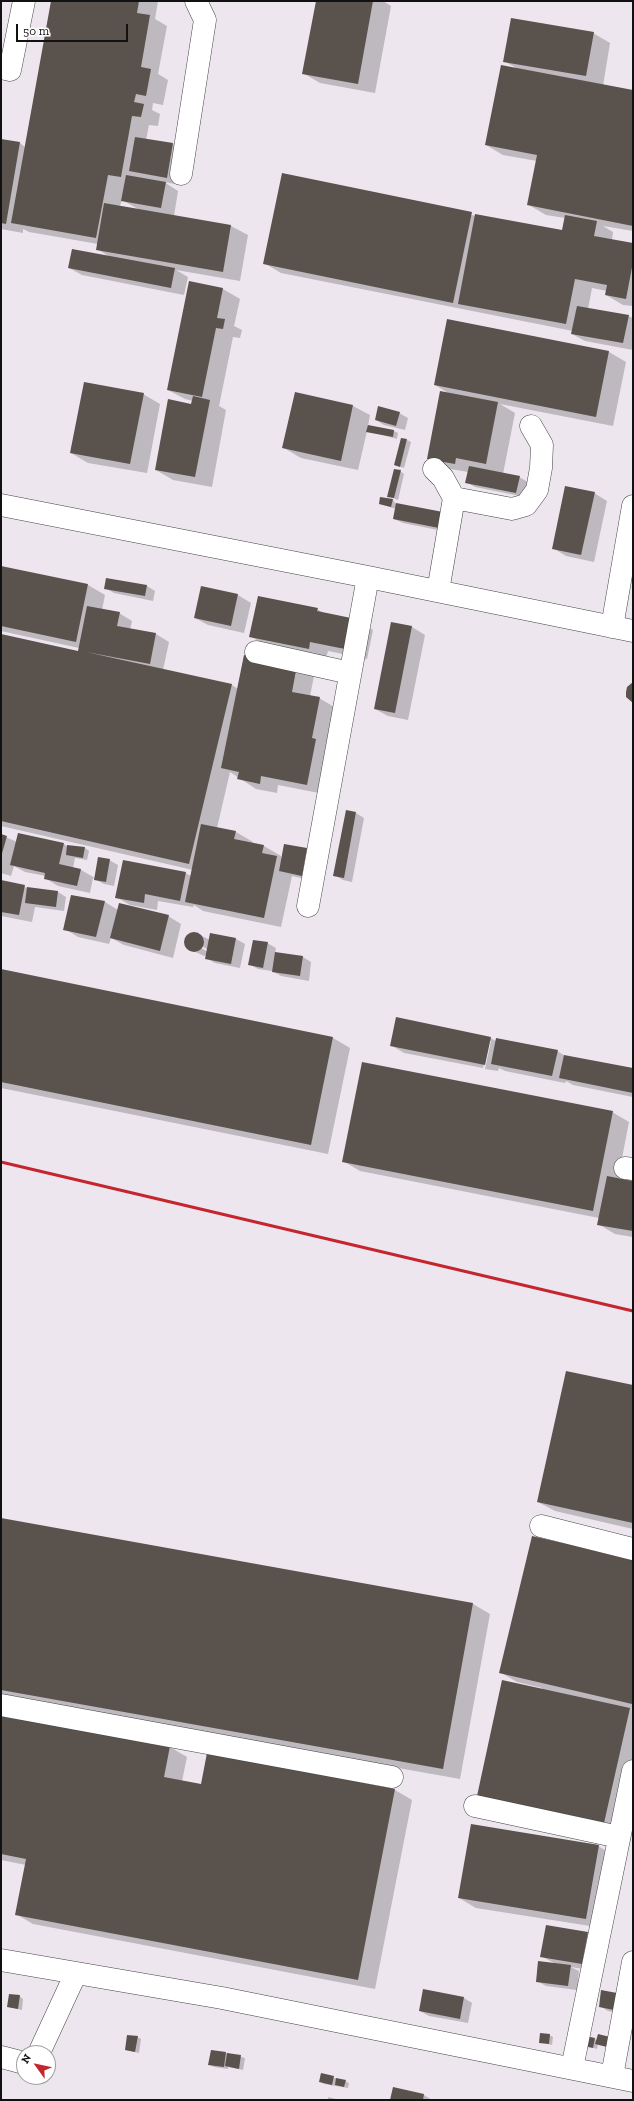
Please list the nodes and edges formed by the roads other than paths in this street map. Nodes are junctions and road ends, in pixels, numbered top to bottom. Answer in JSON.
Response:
{"nodes":[{"id":1,"x":24,"y":1,"type":"edge"},
{"id":2,"x":196,"y":1,"type":"edge"},
{"id":3,"x":1,"y":68,"type":"edge"},
{"id":4,"x":181,"y":174,"type":"dead end"},
{"id":5,"x":531,"y":426,"type":"dead end"},
{"id":6,"x":434,"y":469,"type":"dead end"},
{"id":7,"x":454,"y":498,"type":"junction"},
{"id":8,"x":1,"y":505,"type":"edge"},
{"id":9,"x":633,"y":506,"type":"edge"},
{"id":10,"x":368,"y":577,"type":"junction"},
{"id":11,"x":438,"y":591,"type":"junction"},
{"id":12,"x":612,"y":627,"type":"junction"},
{"id":13,"x":633,"y":631,"type":"edge"},
{"id":14,"x":256,"y":652,"type":"dead end"},
{"id":15,"x":350,"y":672,"type":"junction"},
{"id":16,"x":308,"y":906,"type":"dead end"},
{"id":17,"x":541,"y":1526,"type":"dead end"},
{"id":18,"x":633,"y":1549,"type":"edge"},
{"id":19,"x":1,"y":1705,"type":"edge"},
{"id":20,"x":633,"y":1771,"type":"edge"},
{"id":21,"x":392,"y":1777,"type":"dead end"},
{"id":22,"x":475,"y":1806,"type":"dead end"},
{"id":23,"x":619,"y":1837,"type":"junction"},
{"id":24,"x":1,"y":1960,"type":"edge"},
{"id":25,"x":633,"y":1962,"type":"edge"},
{"id":26,"x":76,"y":1973,"type":"junction"},
{"id":27,"x":43,"y":2045,"type":"edge"},
{"id":28,"x":1,"y":2057,"type":"edge"},
{"id":29,"x":16,"y":2061,"type":"edge"},
{"id":30,"x":572,"y":2068,"type":"junction"},
{"id":31,"x":612,"y":2076,"type":"junction"},
{"id":32,"x":633,"y":2080,"type":"edge"}],
"edges":[{"from":1,"to":3,"type":"street"},
{"from":2,"to":4,"type":"street"},
{"from":5,"to":7,"type":"street"},
{"from":6,"to":7,"type":"street"},
{"from":7,"to":11,"type":"street"},
{"from":8,"to":10,"type":"street"},
{"from":9,"to":12,"type":"street"},
{"from":10,"to":11,"type":"street"},
{"from":10,"to":15,"type":"street"},
{"from":11,"to":12,"type":"street"},
{"from":12,"to":13,"type":"street"},
{"from":14,"to":15,"type":"street"},
{"from":15,"to":16,"type":"street"},
{"from":17,"to":18,"type":"street"},
{"from":19,"to":21,"type":"street"},
{"from":20,"to":23,"type":"street"},
{"from":22,"to":23,"type":"street"},
{"from":23,"to":30,"type":"street"},
{"from":24,"to":26,"type":"street"},
{"from":25,"to":31,"type":"street"},
{"from":26,"to":27,"type":"street"},
{"from":26,"to":30,"type":"street"},
{"from":28,"to":29,"type":"street"},
{"from":30,"to":31,"type":"street"},
{"from":31,"to":32,"type":"street"}]}
